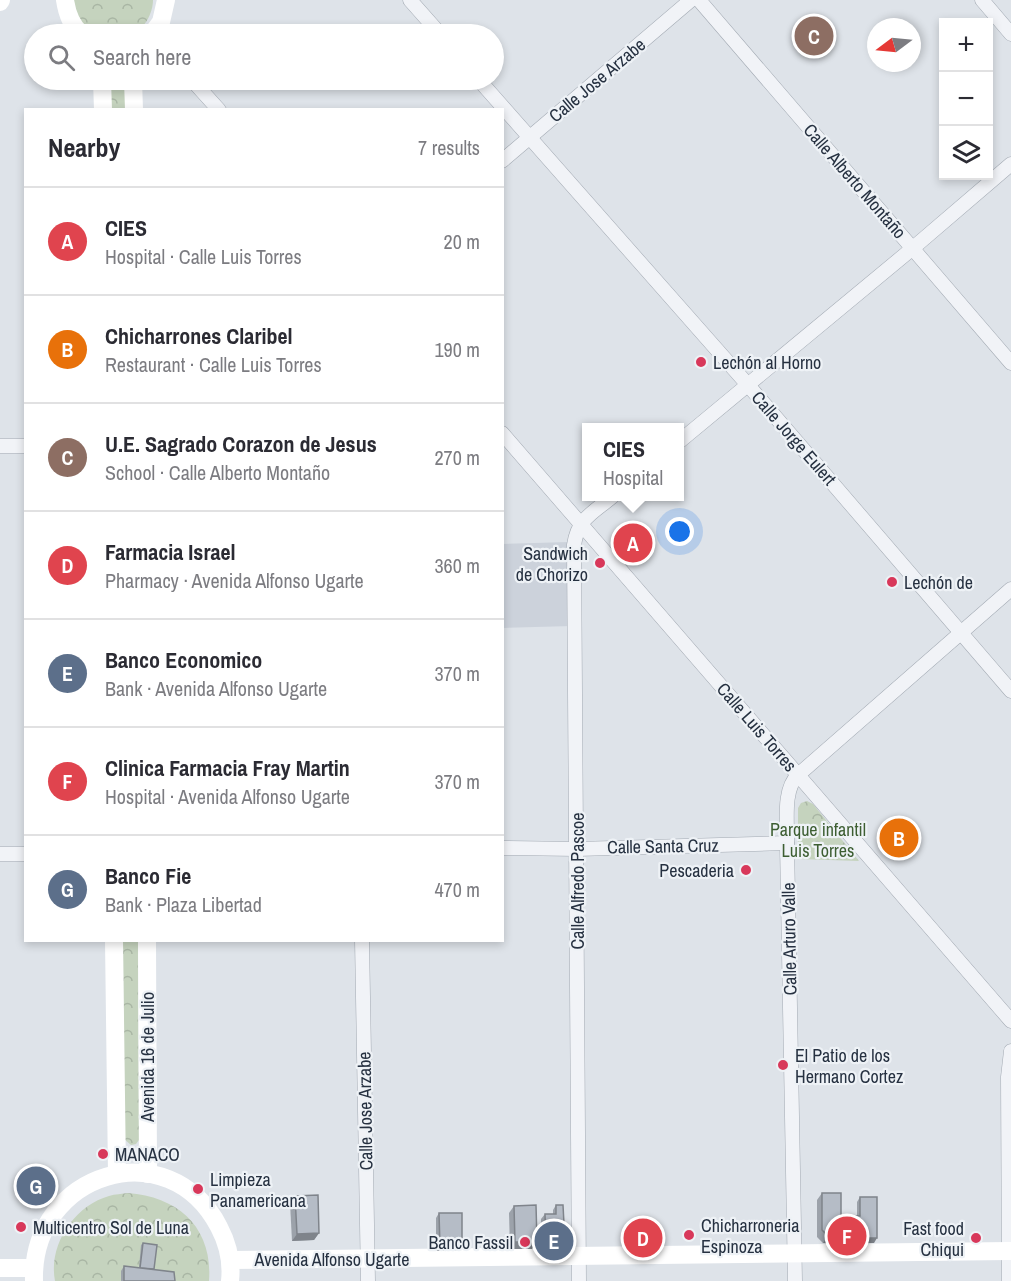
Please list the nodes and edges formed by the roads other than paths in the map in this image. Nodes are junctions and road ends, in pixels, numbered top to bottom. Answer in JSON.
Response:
{"nodes":[{"id":1,"x":65,"y":0,"type":"edge"},
{"id":2,"x":166,"y":0,"type":"edge"},
{"id":3,"x":410,"y":0,"type":"edge"},
{"id":4,"x":691,"y":0,"type":"edge"},
{"id":5,"x":699,"y":0,"type":"edge"},
{"id":6,"x":982,"y":0,"type":"edge"},
{"id":7,"x":72,"y":24,"type":"edge"},
{"id":8,"x":160,"y":24,"type":"edge"},
{"id":9,"x":431,"y":24,"type":"edge"},
{"id":10,"x":1011,"y":34,"type":"edge"},
{"id":11,"x":102,"y":90,"type":"edge"},
{"id":12,"x":134,"y":90,"type":"edge"},
{"id":13,"x":201,"y":90,"type":"edge"},
{"id":14,"x":488,"y":90,"type":"edge"},
{"id":15,"x":103,"y":108,"type":"edge"},
{"id":16,"x":134,"y":108,"type":"edge"},
{"id":17,"x":217,"y":108,"type":"edge"},
{"id":18,"x":503,"y":108,"type":"edge"},
{"id":19,"x":504,"y":109,"type":"edge"},
{"id":20,"x":529,"y":138,"type":"junction"},
{"id":21,"x":504,"y":159,"type":"edge"},
{"id":22,"x":1011,"y":164,"type":"edge"},
{"id":23,"x":913,"y":248,"type":"junction"},
{"id":24,"x":1011,"y":363,"type":"edge"},
{"id":25,"x":748,"y":385,"type":"junction"},
{"id":26,"x":504,"y":435,"type":"edge"},
{"id":27,"x":684,"y":438,"type":"edge"},
{"id":28,"x":0,"y":446,"type":"edge"},
{"id":29,"x":24,"y":446,"type":"edge"},
{"id":30,"x":607,"y":501,"type":"edge"},
{"id":31,"x":581,"y":523,"type":"junction"},
{"id":32,"x":1011,"y":589,"type":"edge"},
{"id":33,"x":961,"y":632,"type":"junction"},
{"id":34,"x":1011,"y":691,"type":"edge"},
{"id":35,"x":798,"y":775,"type":"junction"},
{"id":36,"x":788,"y":843,"type":"junction"},
{"id":37,"x":504,"y":848,"type":"edge"},
{"id":38,"x":577,"y":849,"type":"junction"},
{"id":39,"x":0,"y":854,"type":"edge"},
{"id":40,"x":24,"y":854,"type":"edge"},
{"id":41,"x":114,"y":942,"type":"edge"},
{"id":42,"x":147,"y":942,"type":"edge"},
{"id":43,"x":362,"y":942,"type":"edge"},
{"id":44,"x":1011,"y":1021,"type":"edge"},
{"id":45,"x":1011,"y":1051,"type":"edge"},
{"id":46,"x":117,"y":1174,"type":"junction"},
{"id":47,"x":148,"y":1174,"type":"junction"},
{"id":48,"x":1010,"y":1251,"type":"edge"},
{"id":49,"x":796,"y":1254,"type":"junction"},
{"id":50,"x":579,"y":1257,"type":"junction"},
{"id":51,"x":368,"y":1259,"type":"junction"},
{"id":52,"x":230,"y":1260,"type":"junction"},
{"id":53,"x":0,"y":1268,"type":"edge"},
{"id":54,"x":34,"y":1275,"type":"edge"},
{"id":55,"x":230,"y":1281,"type":"edge"},
{"id":56,"x":368,"y":1281,"type":"edge"},
{"id":57,"x":579,"y":1281,"type":"edge"},
{"id":58,"x":795,"y":1281,"type":"edge"},
{"id":59,"x":1010,"y":1281,"type":"edge"}],
"edges":[{"from":1,"to":7,"type":"main road"},
{"from":2,"to":8,"type":"main road"},
{"from":3,"to":9,"type":"street"},
{"from":4,"to":20,"type":"street","name":"Calle Jose Arzabe"},
{"from":5,"to":23,"type":"street","name":"Calle Alberto Montaño"},
{"from":6,"to":10,"type":"street"},
{"from":11,"to":15,"type":"main road"},
{"from":12,"to":16,"type":"main road"},
{"from":13,"to":17,"type":"street"},
{"from":14,"to":18,"type":"street","name":"Calle Jorge Eulert"},
{"from":19,"to":20,"type":"street","name":"Calle Jorge Eulert"},
{"from":20,"to":21,"type":"street","name":"Calle Jose Arzabe"},
{"from":20,"to":25,"type":"street","name":"Calle Jorge Eulert"},
{"from":22,"to":23,"type":"street"},
{"from":23,"to":24,"type":"street","name":"Calle Alberto Montaño"},
{"from":23,"to":25,"type":"street"},
{"from":25,"to":27,"type":"street"},
{"from":25,"to":33,"type":"street","name":"Calle Jorge Eulert"},
{"from":26,"to":31,"type":"street","name":"Calle Luis Torres"},
{"from":28,"to":29,"type":"street"},
{"from":30,"to":31,"type":"street"},
{"from":31,"to":35,"type":"street","name":"Calle Luis Torres"},
{"from":31,"to":38,"type":"street","name":"Calle Alfredo Pascoe"},
{"from":32,"to":33,"type":"street","name":"Calle Arturo Valle"},
{"from":33,"to":34,"type":"street","name":"Calle Jorge Eulert"},
{"from":33,"to":35,"type":"street","name":"Calle Arturo Valle"},
{"from":35,"to":36,"type":"street","name":"Calle Arturo Valle"},
{"from":35,"to":44,"type":"street","name":"Calle Luis Torres"},
{"from":36,"to":38,"type":"street","name":"Calle Santa Cruz"},
{"from":36,"to":49,"type":"street","name":"Calle Arturo Valle"},
{"from":37,"to":38,"type":"street","name":"Calle Santa Cruz"},
{"from":38,"to":50,"type":"street","name":"Calle Alfredo Pascoe"},
{"from":39,"to":40,"type":"street"},
{"from":41,"to":46,"type":"main road","name":"Avenida 16 de Julio"},
{"from":42,"to":47,"type":"main road","name":"Avenida 16 de Julio"},
{"from":43,"to":51,"type":"street","name":"Calle Jose Arzabe"},
{"from":45,"to":48,"type":"street"},
{"from":46,"to":47,"type":"main road"},
{"from":46,"to":54,"type":"main road"},
{"from":47,"to":52,"type":"main road"},
{"from":48,"to":49,"type":"main road","name":"Avenida Alfonso Ugarte"},
{"from":48,"to":59,"type":"street"},
{"from":49,"to":50,"type":"main road","name":"Avenida Alfonso Ugarte"},
{"from":49,"to":58,"type":"street","name":"Calle Arturo Valle"},
{"from":50,"to":51,"type":"main road","name":"Avenida Alfonso Ugarte"},
{"from":50,"to":57,"type":"street","name":"Calle Alfredo Pascoe"},
{"from":51,"to":52,"type":"main road","name":"Avenida Alfonso Ugarte"},
{"from":51,"to":56,"type":"street","name":"Calle Jose Arzabe"},
{"from":52,"to":55,"type":"main road"},
{"from":53,"to":54,"type":"main road"}]}
